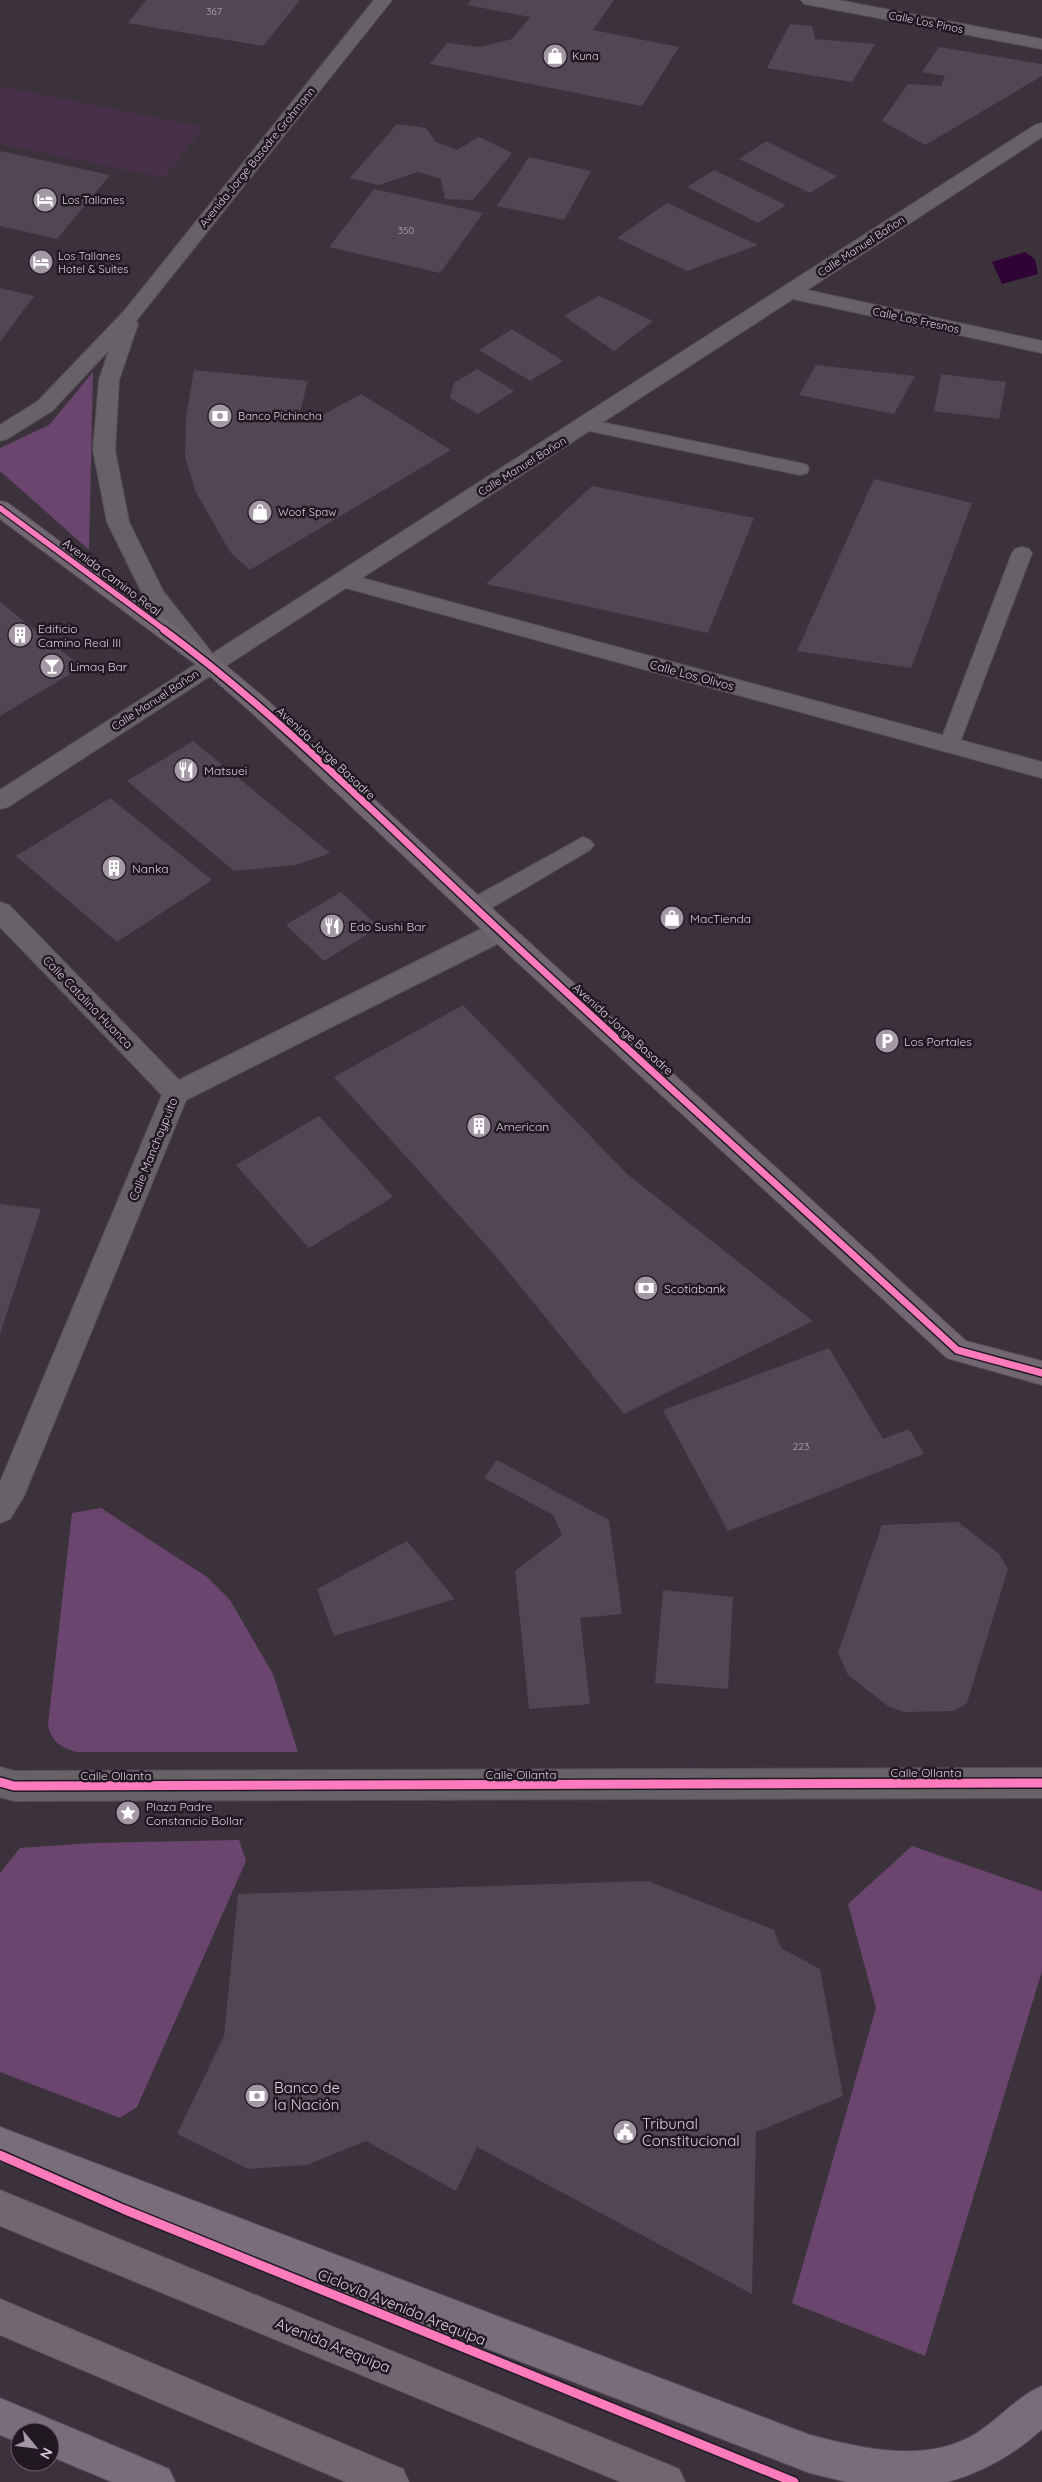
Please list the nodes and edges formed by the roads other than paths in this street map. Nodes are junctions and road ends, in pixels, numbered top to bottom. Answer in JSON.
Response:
{"nodes":[{"id":1,"x":383,"y":0,"type":"edge"},
{"id":2,"x":810,"y":0,"type":"edge"},
{"id":3,"x":1042,"y":44,"type":"edge"},
{"id":4,"x":1042,"y":129,"type":"edge"},
{"id":5,"x":790,"y":292,"type":"junction"},
{"id":6,"x":132,"y":314,"type":"junction"},
{"id":7,"x":1042,"y":347,"type":"edge"},
{"id":8,"x":586,"y":425,"type":"junction"},
{"id":9,"x":0,"y":434,"type":"edge"},
{"id":10,"x":800,"y":469,"type":"dead end"},
{"id":11,"x":0,"y":508,"type":"edge"},
{"id":12,"x":1022,"y":553,"type":"dead end"},
{"id":13,"x":342,"y":580,"type":"junction"},
{"id":14,"x":210,"y":664,"type":"junction"},
{"id":15,"x":949,"y":745,"type":"junction"},
{"id":16,"x":1042,"y":770,"type":"edge"},
{"id":17,"x":0,"y":801,"type":"edge"},
{"id":18,"x":583,"y":846,"type":"dead end"},
{"id":19,"x":475,"y":907,"type":"junction"},
{"id":20,"x":0,"y":911,"type":"edge"},
{"id":21,"x":500,"y":932,"type":"junction"},
{"id":22,"x":176,"y":1093,"type":"junction"},
{"id":23,"x":1042,"y":1373,"type":"edge"},
{"id":24,"x":0,"y":1510,"type":"edge"},
{"id":25,"x":0,"y":1782,"type":"edge"},
{"id":26,"x":1042,"y":1783,"type":"edge"},
{"id":27,"x":0,"y":2144,"type":"edge"},
{"id":28,"x":0,"y":2208,"type":"edge"},
{"id":29,"x":0,"y":2317,"type":"edge"},
{"id":30,"x":1042,"y":2404,"type":"edge"},
{"id":31,"x":0,"y":2416,"type":"edge"},
{"id":32,"x":14,"y":2422,"type":"edge"},
{"id":33,"x":60,"y":2442,"type":"edge"},
{"id":34,"x":156,"y":2482,"type":"edge"},
{"id":35,"x":390,"y":2482,"type":"edge"},
{"id":36,"x":666,"y":2482,"type":"edge"}],
"edges":[{"from":1,"to":6,"type":"street","name":"Avenida Jorge Basadre Grohmann"},
{"from":2,"to":3,"type":"street","name":"Calle Los Pinos"},
{"from":4,"to":5,"type":"street","name":"Calle Manuel Bañon"},
{"from":5,"to":7,"type":"street","name":"Calle Los Fresnos"},
{"from":5,"to":8,"type":"street","name":"Calle Manuel Bañon"},
{"from":6,"to":9,"type":"street","name":"Avenida Jorge Basadre Grohmann"},
{"from":6,"to":14,"type":"street","name":"Avenida Jorge Basadre Grohmann"},
{"from":8,"to":10,"type":"lane"},
{"from":8,"to":13,"type":"street","name":"Calle Manuel Bañon"},
{"from":11,"to":14,"type":"main road","name":"Avenida Camino Real"},
{"from":12,"to":15,"type":"lane"},
{"from":13,"to":14,"type":"street","name":"Calle Manuel Bañon"},
{"from":13,"to":15,"type":"street","name":"Calle Los Olivos"},
{"from":14,"to":17,"type":"street","name":"Calle Manuel Bañon"},
{"from":14,"to":19,"type":"main road","name":"Avenida Jorge Basadre"},
{"from":15,"to":16,"type":"street","name":"Calle Los Olivos"},
{"from":18,"to":19,"type":"lane"},
{"from":19,"to":21,"type":"main road","name":"Avenida Jorge Basadre"},
{"from":20,"to":22,"type":"street","name":"Calle Catalina Huanca"},
{"from":21,"to":22,"type":"street","name":"Calle Manchaypuito"},
{"from":21,"to":23,"type":"main road","name":"Avenida Jorge Basadre"},
{"from":22,"to":24,"type":"street","name":"Calle Manchaypuito"},
{"from":25,"to":26,"type":"street","name":"Calle Ollanta"},
{"from":27,"to":30,"type":"main road"},
{"from":28,"to":36,"type":"main road","name":"Avenida Arequipa"},
{"from":29,"to":35,"type":"main road"},
{"from":31,"to":32,"type":"main road"},
{"from":33,"to":34,"type":"main road"}]}
